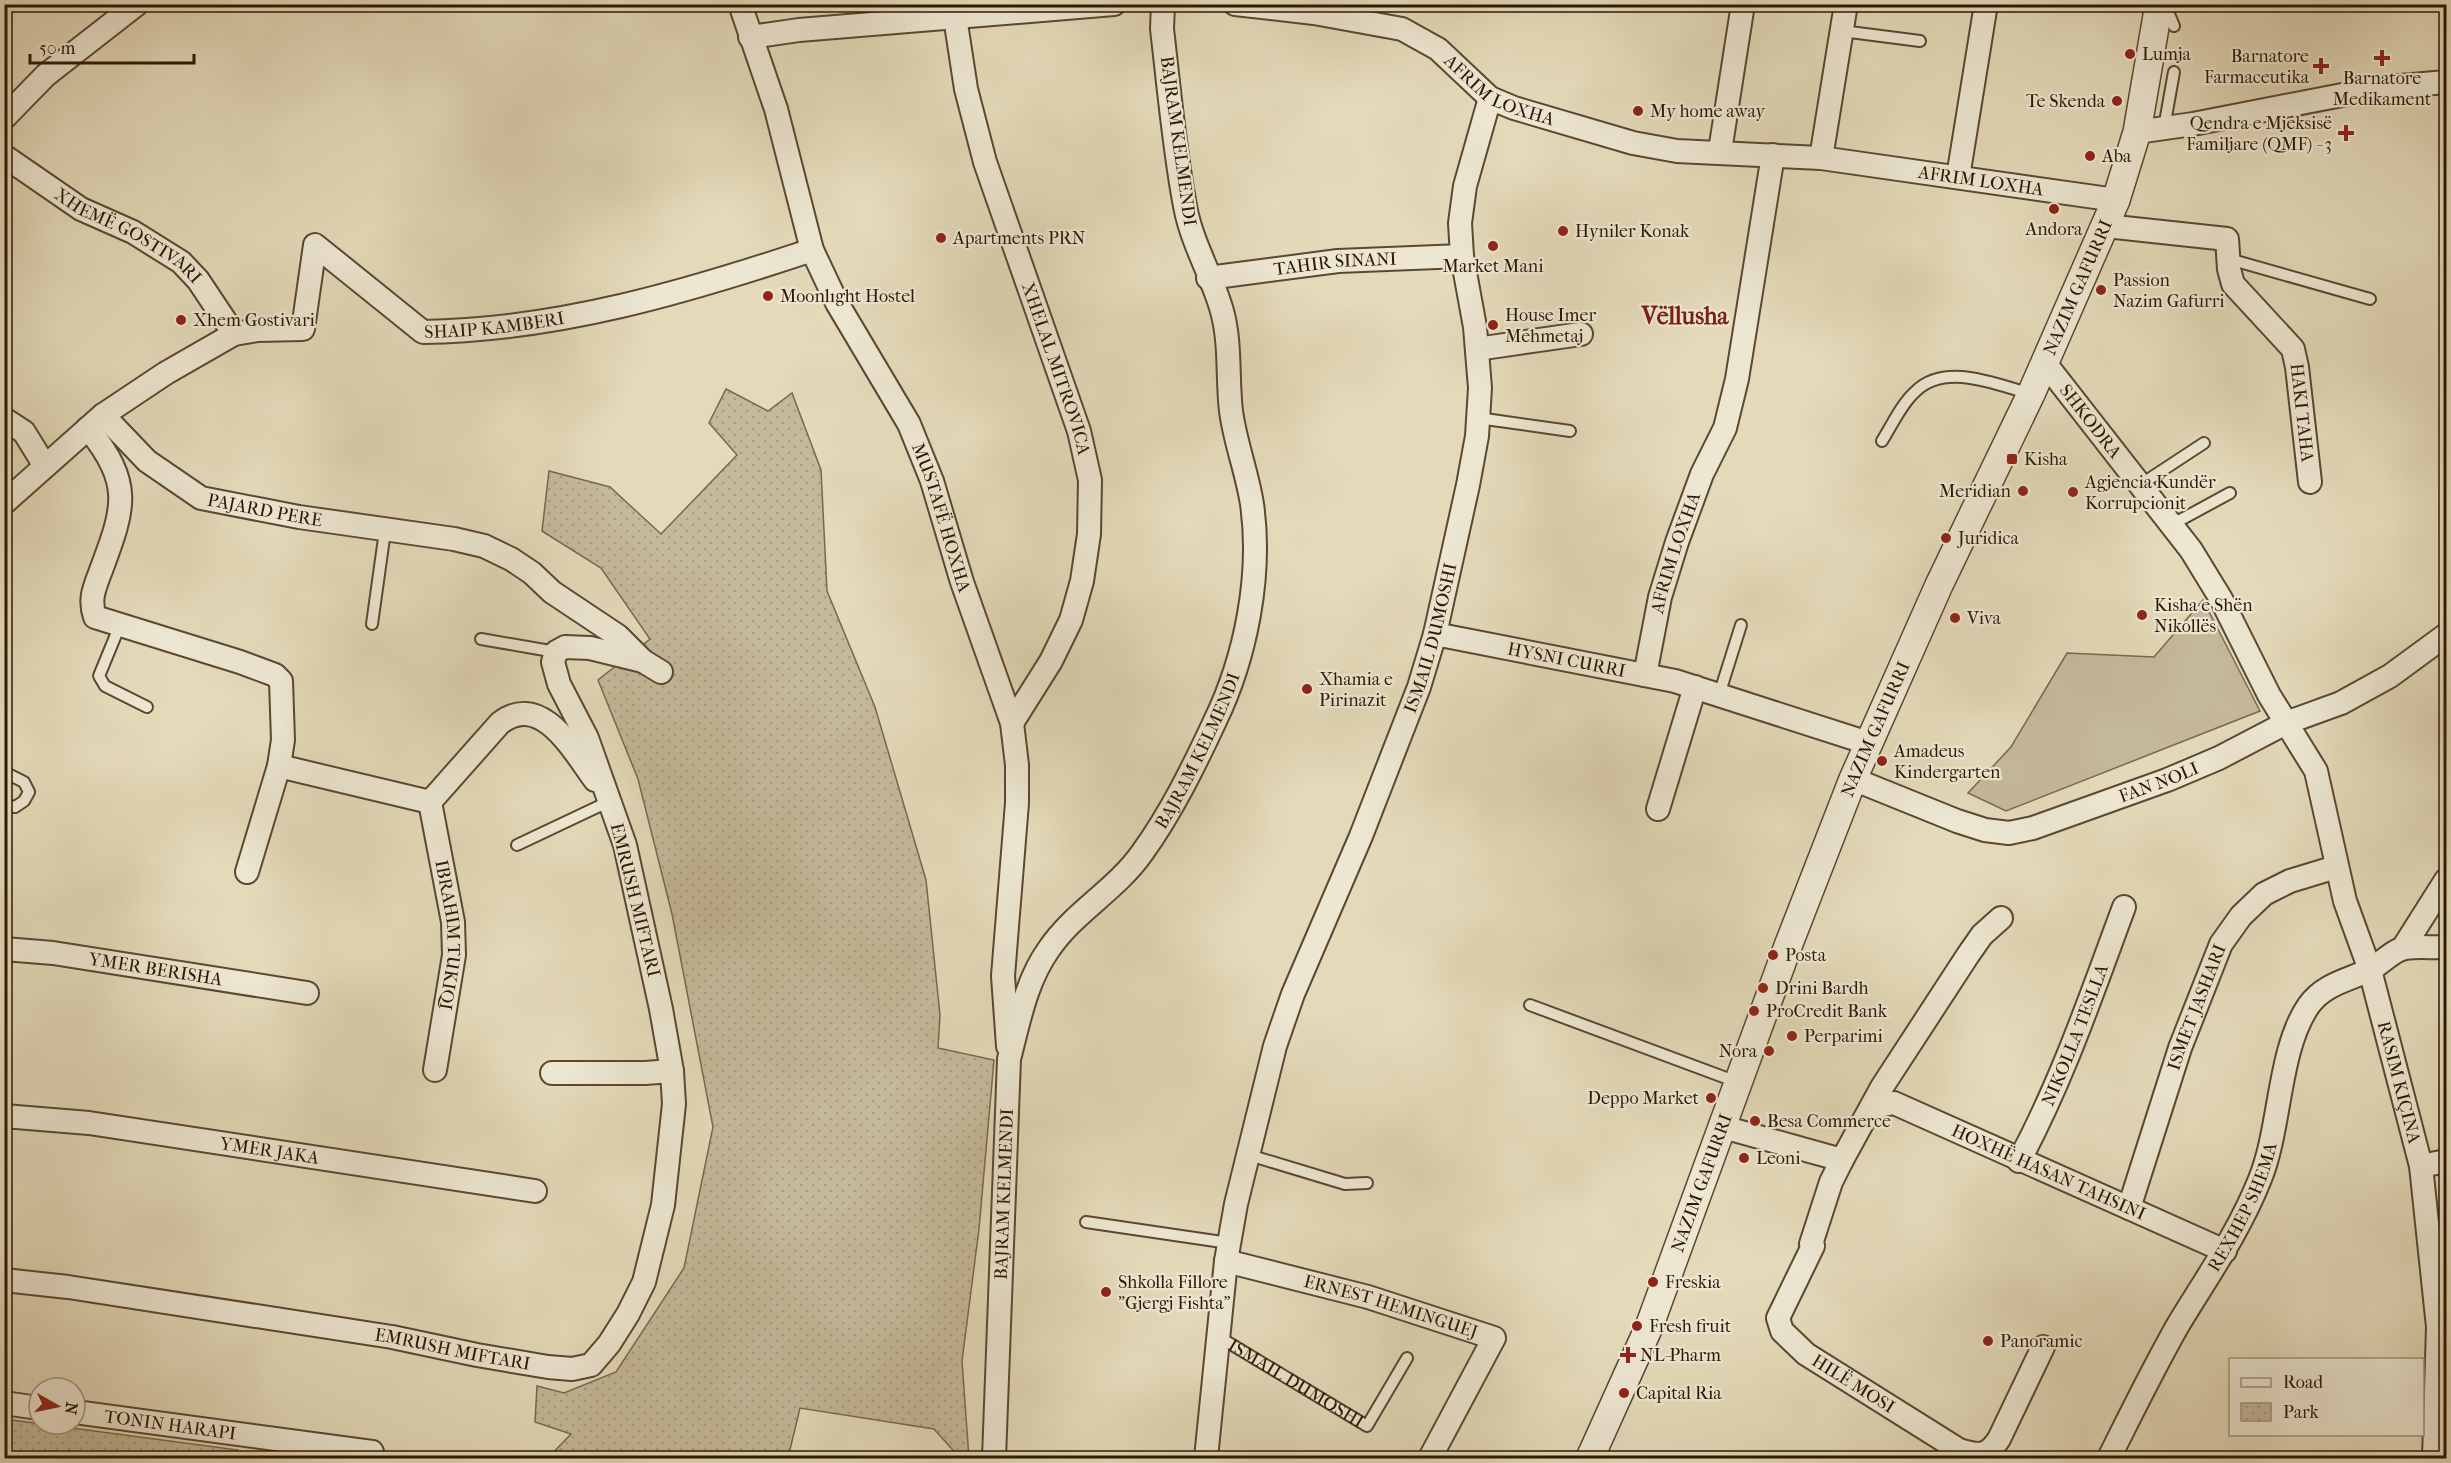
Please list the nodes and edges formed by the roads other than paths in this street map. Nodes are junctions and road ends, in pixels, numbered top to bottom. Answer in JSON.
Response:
{"nodes":[{"id":1,"x":137,"y":4,"type":"edge"},
{"id":2,"x":740,"y":4,"type":"edge"},
{"id":3,"x":1114,"y":4,"type":"edge"},
{"id":4,"x":1163,"y":4,"type":"edge"},
{"id":5,"x":1235,"y":4,"type":"edge"},
{"id":6,"x":1743,"y":4,"type":"edge"},
{"id":7,"x":1846,"y":4,"type":"edge"},
{"id":8,"x":1986,"y":4,"type":"edge"},
{"id":9,"x":2165,"y":4,"type":"edge"},
{"id":10,"x":1315,"y":9,"type":"edge"},
{"id":11,"x":954,"y":12,"type":"edge"},
{"id":12,"x":2167,"y":15,"type":"edge"},
{"id":13,"x":1842,"y":31,"type":"junction"},
{"id":14,"x":750,"y":37,"type":"junction"},
{"id":15,"x":1920,"y":41,"type":"dead end"},
{"id":16,"x":2174,"y":72,"type":"dead end"},
{"id":17,"x":2446,"y":82,"type":"edge"},
{"id":18,"x":1490,"y":98,"type":"junction"},
{"id":19,"x":4,"y":118,"type":"edge"},
{"id":20,"x":2164,"y":129,"type":"junction"},
{"id":21,"x":2137,"y":132,"type":"junction"},
{"id":22,"x":1719,"y":151,"type":"junction"},
{"id":23,"x":1773,"y":155,"type":"junction"},
{"id":24,"x":4,"y":156,"type":"edge"},
{"id":25,"x":1821,"y":158,"type":"junction"},
{"id":26,"x":1958,"y":177,"type":"junction"},
{"id":27,"x":2116,"y":200,"type":"junction"},
{"id":28,"x":2106,"y":226,"type":"junction"},
{"id":29,"x":812,"y":250,"type":"junction"},
{"id":30,"x":1462,"y":256,"type":"junction"},
{"id":31,"x":2229,"y":259,"type":"junction"},
{"id":32,"x":1208,"y":278,"type":"junction"},
{"id":33,"x":2370,"y":298,"type":"dead end"},
{"id":34,"x":234,"y":334,"type":"junction"},
{"id":35,"x":1581,"y":334,"type":"dead end"},
{"id":36,"x":1477,"y":349,"type":"junction"},
{"id":37,"x":2045,"y":363,"type":"junction"},
{"id":38,"x":2031,"y":394,"type":"junction"},
{"id":39,"x":1478,"y":417,"type":"junction"},
{"id":40,"x":4,"y":419,"type":"edge"},
{"id":41,"x":96,"y":422,"type":"junction"},
{"id":42,"x":1570,"y":431,"type":"dead end"},
{"id":43,"x":1882,"y":441,"type":"dead end"},
{"id":44,"x":2204,"y":443,"type":"dead end"},
{"id":45,"x":45,"y":466,"type":"junction"},
{"id":46,"x":2310,"y":482,"type":"dead end"},
{"id":47,"x":2140,"y":485,"type":"junction"},
{"id":48,"x":2230,"y":493,"type":"dead end"},
{"id":49,"x":4,"y":502,"type":"edge"},
{"id":50,"x":2172,"y":525,"type":"junction"},
{"id":51,"x":385,"y":531,"type":"junction"},
{"id":52,"x":372,"y":624,"type":"dead end"},
{"id":53,"x":120,"y":625,"type":"junction"},
{"id":54,"x":1741,"y":625,"type":"dead end"},
{"id":55,"x":1435,"y":634,"type":"junction"},
{"id":56,"x":2446,"y":635,"type":"edge"},
{"id":57,"x":481,"y":639,"type":"dead end"},
{"id":58,"x":556,"y":652,"type":"junction"},
{"id":59,"x":1645,"y":675,"type":"junction"},
{"id":60,"x":1695,"y":687,"type":"junction"},
{"id":61,"x":1719,"y":695,"type":"junction"},
{"id":62,"x":147,"y":706,"type":"dead end"},
{"id":63,"x":1012,"y":723,"type":"junction"},
{"id":64,"x":2286,"y":723,"type":"junction"},
{"id":65,"x":1868,"y":743,"type":"junction"},
{"id":66,"x":279,"y":766,"type":"junction"},
{"id":67,"x":4,"y":771,"type":"edge"},
{"id":68,"x":1853,"y":779,"type":"junction"},
{"id":69,"x":610,"y":801,"type":"junction"},
{"id":70,"x":430,"y":802,"type":"junction"},
{"id":71,"x":4,"y":805,"type":"edge"},
{"id":72,"x":1658,"y":809,"type":"dead end"},
{"id":73,"x":517,"y":845,"type":"dead end"},
{"id":74,"x":2336,"y":867,"type":"junction"},
{"id":75,"x":247,"y":872,"type":"dead end"},
{"id":76,"x":2446,"y":880,"type":"edge"},
{"id":77,"x":2124,"y":907,"type":"dead end"},
{"id":78,"x":2001,"y":918,"type":"dead end"},
{"id":79,"x":2446,"y":947,"type":"edge"},
{"id":80,"x":2403,"y":948,"type":"junction"},
{"id":81,"x":4,"y":949,"type":"edge"},
{"id":82,"x":2370,"y":970,"type":"junction"},
{"id":83,"x":307,"y":993,"type":"dead end"},
{"id":84,"x":1530,"y":1005,"type":"dead end"},
{"id":85,"x":1009,"y":1059,"type":"junction"},
{"id":86,"x":435,"y":1070,"type":"dead end"},
{"id":87,"x":672,"y":1071,"type":"junction"},
{"id":88,"x":552,"y":1073,"type":"dead end"},
{"id":89,"x":1740,"y":1083,"type":"junction"},
{"id":90,"x":1871,"y":1111,"type":"junction"},
{"id":91,"x":4,"y":1116,"type":"edge"},
{"id":92,"x":1723,"y":1127,"type":"junction"},
{"id":93,"x":1249,"y":1155,"type":"junction"},
{"id":94,"x":1842,"y":1160,"type":"junction"},
{"id":95,"x":2019,"y":1161,"type":"junction"},
{"id":96,"x":2446,"y":1161,"type":"edge"},
{"id":97,"x":2421,"y":1166,"type":"junction"},
{"id":98,"x":1367,"y":1184,"type":"dead end"},
{"id":99,"x":535,"y":1191,"type":"dead end"},
{"id":100,"x":2129,"y":1208,"type":"junction"},
{"id":101,"x":1086,"y":1222,"type":"dead end"},
{"id":102,"x":2225,"y":1251,"type":"junction"},
{"id":103,"x":1227,"y":1252,"type":"junction"},
{"id":104,"x":4,"y":1280,"type":"edge"},
{"id":105,"x":1218,"y":1337,"type":"junction"},
{"id":106,"x":2043,"y":1347,"type":"dead end"},
{"id":107,"x":1407,"y":1358,"type":"dead end"},
{"id":108,"x":4,"y":1403,"type":"edge"},
{"id":109,"x":27,"y":1406,"type":"edge"},
{"id":110,"x":87,"y":1414,"type":"edge"},
{"id":111,"x":372,"y":1452,"type":"dead end"},
{"id":112,"x":994,"y":1458,"type":"edge"},
{"id":113,"x":1206,"y":1458,"type":"edge"},
{"id":114,"x":1430,"y":1458,"type":"edge"},
{"id":115,"x":1590,"y":1458,"type":"edge"},
{"id":116,"x":2109,"y":1458,"type":"edge"},
{"id":117,"x":2433,"y":1458,"type":"edge"}],
"edges":[{"from":1,"to":19,"type":"street"},
{"from":2,"to":14,"type":"street","name":"MUSTAFË HOXHA"},
{"from":3,"to":11,"type":"street"},
{"from":4,"to":32,"type":"street","name":"BAJRAM KELMENDI"},
{"from":5,"to":10,"type":"street","name":"AFRIM LOXHA"},
{"from":6,"to":22,"type":"street"},
{"from":7,"to":13,"type":"street"},
{"from":8,"to":26,"type":"street"},
{"from":9,"to":12,"type":"lane"},
{"from":10,"to":18,"type":"street","name":"AFRIM LOXHA"},
{"from":11,"to":14,"type":"street"},
{"from":11,"to":63,"type":"street","name":"XHELAL MITROVICA"},
{"from":12,"to":21,"type":"street","name":"NAZIM GAFURRI"},
{"from":13,"to":15,"type":"lane"},
{"from":13,"to":25,"type":"street"},
{"from":14,"to":29,"type":"street","name":"MUSTAFË HOXHA"},
{"from":16,"to":20,"type":"lane"},
{"from":17,"to":20,"type":"street"},
{"from":18,"to":22,"type":"street","name":"AFRIM LOXHA"},
{"from":18,"to":30,"type":"street","name":"ISMAIL DUMOSHI"},
{"from":20,"to":21,"type":"street"},
{"from":21,"to":27,"type":"street","name":"NAZIM GAFURRI"},
{"from":22,"to":23,"type":"street","name":"AFRIM LOXHA"},
{"from":23,"to":25,"type":"street","name":"AFRIM LOXHA"},
{"from":23,"to":59,"type":"street","name":"AFRIM LOXHA"},
{"from":24,"to":34,"type":"street","name":"XHEMË GOSTIVARI"},
{"from":25,"to":26,"type":"street","name":"AFRIM LOXHA"},
{"from":26,"to":27,"type":"street","name":"AFRIM LOXHA"},
{"from":27,"to":28,"type":"street","name":"NAZIM GAFURRI"},
{"from":28,"to":31,"type":"street","name":"HAKI TAHA"},
{"from":28,"to":37,"type":"street","name":"NAZIM GAFURRI"},
{"from":29,"to":34,"type":"street","name":"SHAIP KAMBERI"},
{"from":29,"to":63,"type":"street","name":"MUSTAFË HOXHA"},
{"from":30,"to":32,"type":"street","name":"TAHIR SINANI"},
{"from":30,"to":36,"type":"street","name":"ISMAIL DUMOSHI"},
{"from":31,"to":33,"type":"lane"},
{"from":31,"to":46,"type":"street","name":"HAKI TAHA"},
{"from":32,"to":85,"type":"street","name":"BAJRAM KELMENDI"},
{"from":34,"to":41,"type":"street","name":"SHAIP KAMBERI"},
{"from":35,"to":36,"type":"street"},
{"from":36,"to":39,"type":"street","name":"ISMAIL DUMOSHI"},
{"from":37,"to":38,"type":"street","name":"NAZIM GAFURRI"},
{"from":37,"to":47,"type":"street","name":"SHKODRA"},
{"from":38,"to":43,"type":"lane"},
{"from":38,"to":65,"type":"street","name":"NAZIM GAFURRI"},
{"from":39,"to":42,"type":"lane"},
{"from":39,"to":55,"type":"street","name":"ISMAIL DUMOSHI"},
{"from":40,"to":45,"type":"street"},
{"from":41,"to":45,"type":"street","name":"SHAIP KAMBERI"},
{"from":41,"to":51,"type":"street","name":"PAJARD PERE"},
{"from":41,"to":53,"type":"street"},
{"from":44,"to":47,"type":"lane"},
{"from":45,"to":49,"type":"street","name":"SHAIP KAMBERI"},
{"from":47,"to":50,"type":"street","name":"SHKODRA"},
{"from":48,"to":50,"type":"lane"},
{"from":50,"to":64,"type":"street","name":"SHKODRA"},
{"from":51,"to":52,"type":"lane"},
{"from":51,"to":58,"type":"street","name":"PAJARD PERE"},
{"from":53,"to":62,"type":"lane"},
{"from":53,"to":66,"type":"street"},
{"from":54,"to":61,"type":"lane"},
{"from":55,"to":59,"type":"street","name":"HYSNI CURRI"},
{"from":55,"to":93,"type":"street","name":"ISMAIL DUMOSHI"},
{"from":56,"to":64,"type":"street","name":"FAN NOLI"},
{"from":57,"to":58,"type":"lane"},
{"from":58,"to":69,"type":"street","name":"EMRUSH MIFTARI"},
{"from":59,"to":60,"type":"street","name":"HYSNI CURRI"},
{"from":60,"to":61,"type":"street","name":"HYSNI CURRI"},
{"from":60,"to":72,"type":"street"},
{"from":61,"to":65,"type":"street","name":"HYSNI CURRI"},
{"from":63,"to":85,"type":"street","name":"MUSTAFË HOXHA"},
{"from":64,"to":68,"type":"street","name":"FAN NOLI"},
{"from":64,"to":74,"type":"street","name":"RASIM KIÇINA"},
{"from":65,"to":68,"type":"street","name":"NAZIM GAFURRI"},
{"from":66,"to":70,"type":"street"},
{"from":66,"to":75,"type":"street"},
{"from":67,"to":71,"type":"lane"},
{"from":68,"to":89,"type":"street","name":"NAZIM GAFURRI"},
{"from":69,"to":70,"type":"street"},
{"from":69,"to":73,"type":"lane","name":"EMRUSH MIFTARI"},
{"from":69,"to":87,"type":"street","name":"EMRUSH MIFTARI"},
{"from":70,"to":86,"type":"street","name":"IBRAHIM TUKIQI"},
{"from":74,"to":82,"type":"street","name":"RASIM KIÇINA"},
{"from":74,"to":100,"type":"street","name":"ISMET JASHARI"},
{"from":76,"to":80,"type":"street"},
{"from":77,"to":95,"type":"street","name":"NIKOLLA TESLLA"},
{"from":78,"to":90,"type":"street"},
{"from":79,"to":80,"type":"street"},
{"from":80,"to":82,"type":"street","name":"REXHEP SHEMA"},
{"from":81,"to":83,"type":"street","name":"YMER BERISHA"},
{"from":82,"to":97,"type":"street","name":"RASIM KIÇINA"},
{"from":82,"to":102,"type":"street","name":"REXHEP SHEMA"},
{"from":84,"to":89,"type":"lane"},
{"from":85,"to":112,"type":"street","name":"BAJRAM KELMENDI"},
{"from":87,"to":88,"type":"street"},
{"from":87,"to":104,"type":"street","name":"EMRUSH MIFTARI"},
{"from":89,"to":92,"type":"street","name":"NAZIM GAFURRI"},
{"from":90,"to":94,"type":"street"},
{"from":90,"to":95,"type":"street","name":"HOXHË HASAN TAHSINI"},
{"from":91,"to":99,"type":"street","name":"YMER JAKA"},
{"from":92,"to":94,"type":"street"},
{"from":92,"to":115,"type":"street","name":"NAZIM GAFURRI"},
{"from":93,"to":98,"type":"lane"},
{"from":93,"to":103,"type":"street","name":"ISMAIL DUMOSHI"},
{"from":94,"to":106,"type":"street","name":"HILË MOSI"},
{"from":95,"to":100,"type":"street","name":"HOXHË HASAN TAHSINI"},
{"from":96,"to":97,"type":"street"},
{"from":97,"to":117,"type":"street","name":"RASIM KIÇINA"},
{"from":100,"to":102,"type":"street","name":"HOXHË HASAN TAHSINI"},
{"from":101,"to":103,"type":"lane"},
{"from":102,"to":116,"type":"street","name":"REXHEP SHEMA"},
{"from":103,"to":105,"type":"street","name":"ISMAIL DUMOSHI"},
{"from":103,"to":114,"type":"street","name":"ERNEST HEMINGUEJ"},
{"from":105,"to":107,"type":"lane","name":"ISMAIL DUMOSHI"},
{"from":105,"to":113,"type":"street","name":"ISMAIL DUMOSHI"},
{"from":108,"to":109,"type":"street"},
{"from":110,"to":111,"type":"street","name":"TONIN HARAPI"}]}
